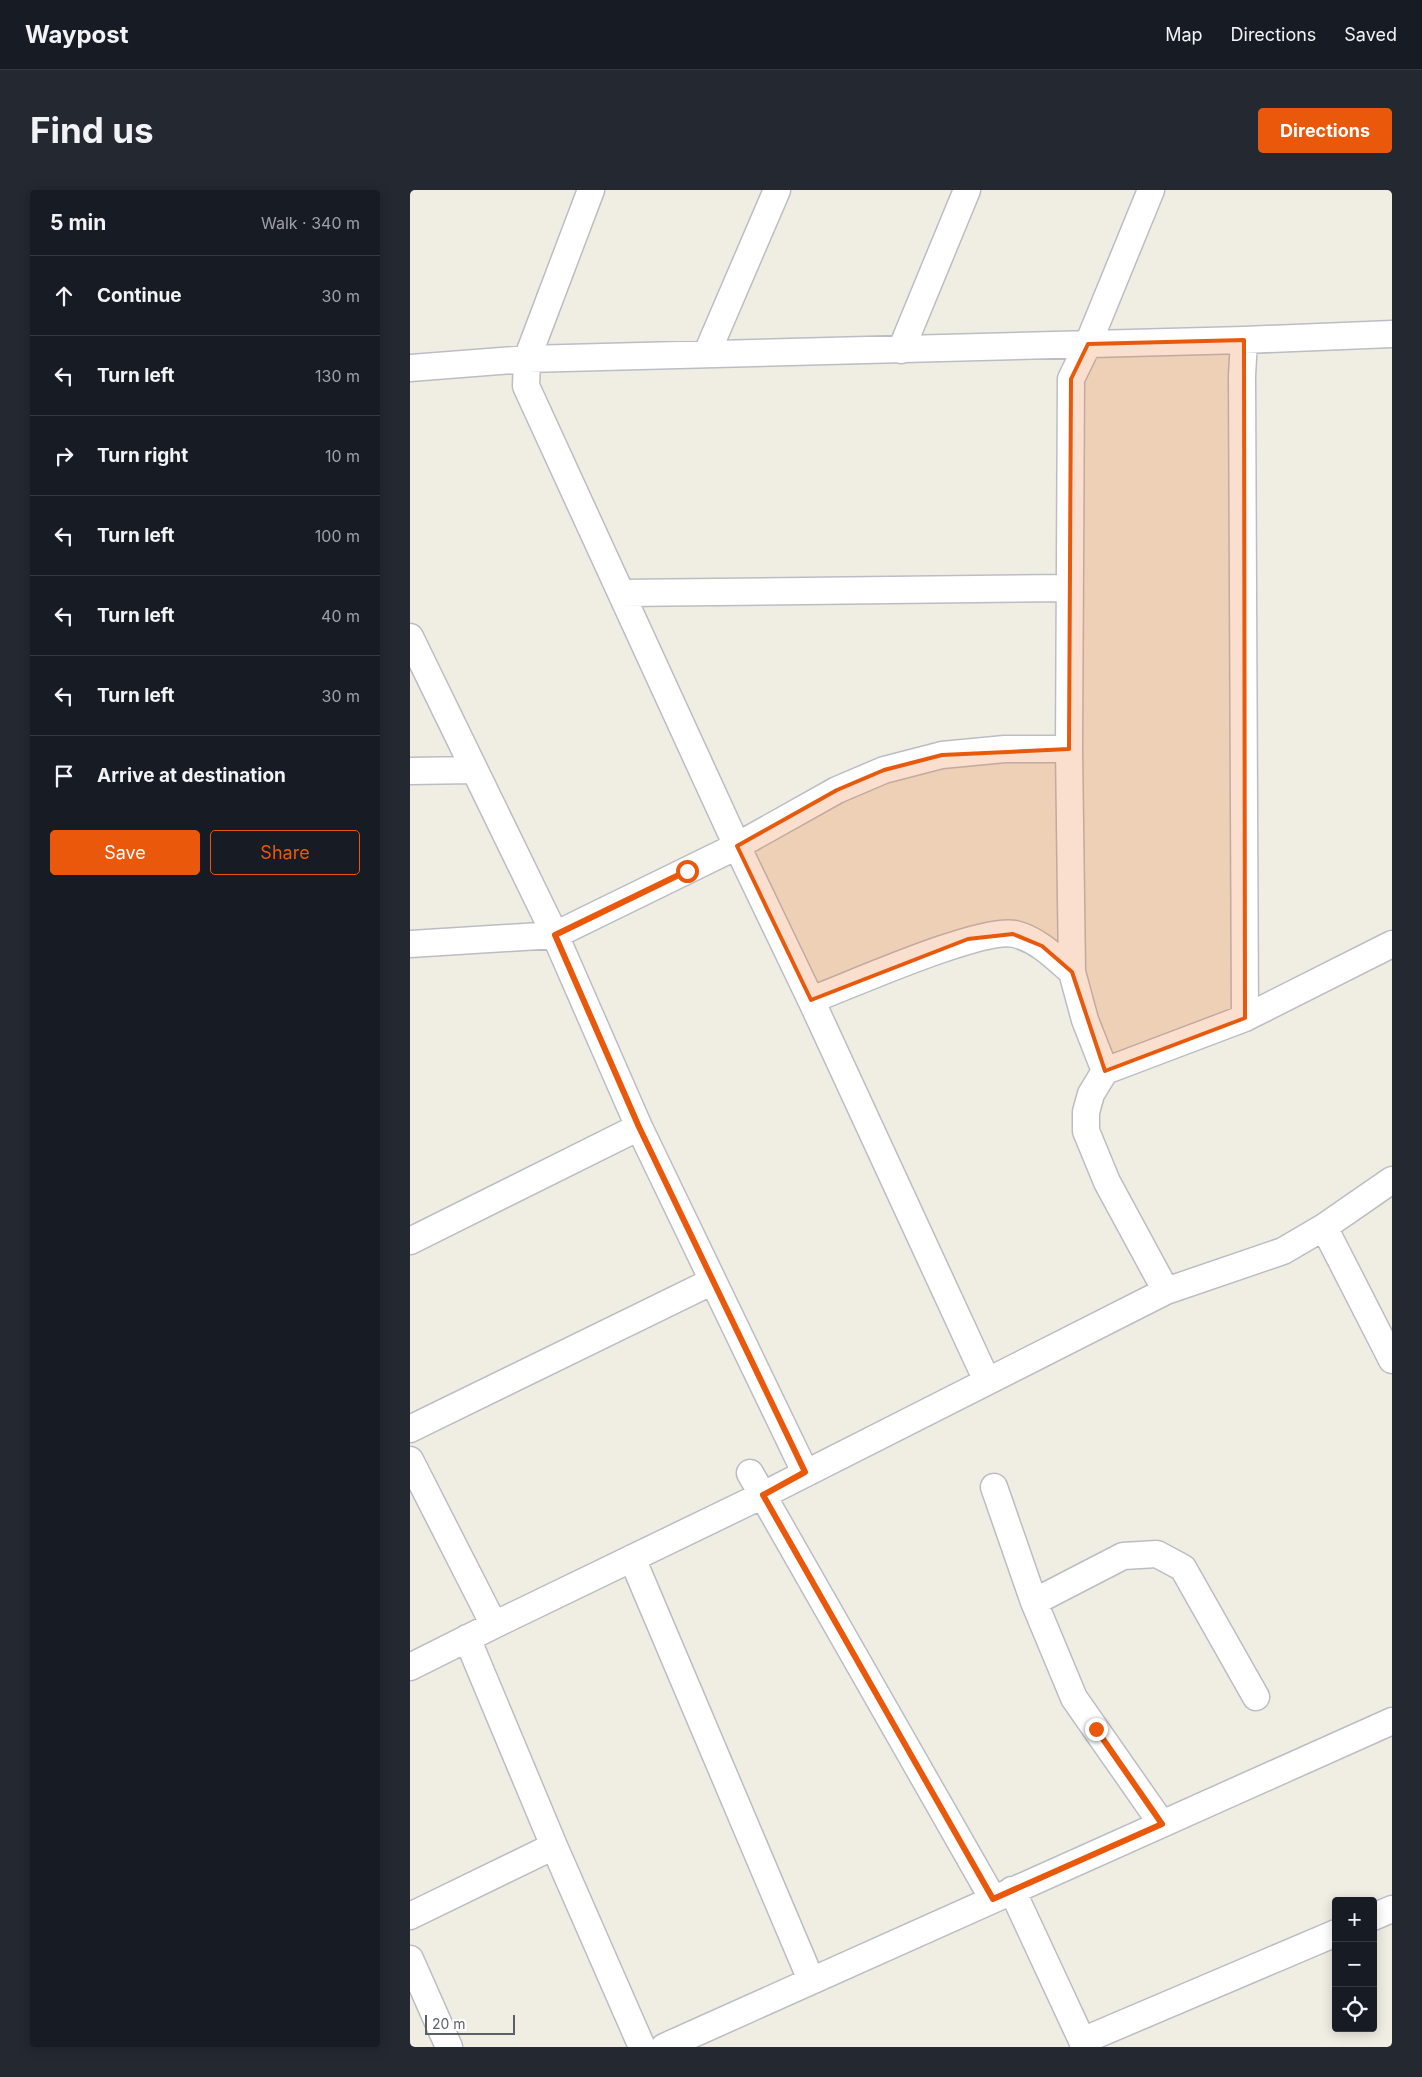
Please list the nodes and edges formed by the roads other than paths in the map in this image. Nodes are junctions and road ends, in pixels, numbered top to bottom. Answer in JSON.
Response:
{"nodes":[{"id":1,"x":591,"y":190,"type":"edge"},
{"id":2,"x":777,"y":190,"type":"edge"},
{"id":3,"x":968,"y":190,"type":"edge"},
{"id":4,"x":1151,"y":190,"type":"edge"},
{"id":5,"x":1392,"y":334,"type":"edge"},
{"id":6,"x":1244,"y":340,"type":"junction"},
{"id":7,"x":1088,"y":344,"type":"junction"},
{"id":8,"x":901,"y":350,"type":"junction"},
{"id":9,"x":707,"y":353,"type":"junction"},
{"id":10,"x":527,"y":359,"type":"junction"},
{"id":11,"x":410,"y":368,"type":"edge"},
{"id":12,"x":1069,"y":588,"type":"junction"},
{"id":13,"x":622,"y":593,"type":"junction"},
{"id":14,"x":410,"y":637,"type":"edge"},
{"id":15,"x":1069,"y":749,"type":"junction"},
{"id":16,"x":473,"y":770,"type":"junction"},
{"id":17,"x":410,"y":771,"type":"edge"},
{"id":18,"x":737,"y":846,"type":"junction"},
{"id":19,"x":555,"y":935,"type":"junction"},
{"id":20,"x":410,"y":944,"type":"edge"},
{"id":21,"x":1392,"y":944,"type":"edge"},
{"id":22,"x":1072,"y":972,"type":"junction"},
{"id":23,"x":811,"y":1000,"type":"junction"},
{"id":24,"x":1245,"y":1018,"type":"junction"},
{"id":25,"x":1105,"y":1071,"type":"junction"},
{"id":26,"x":639,"y":1127,"type":"junction"},
{"id":27,"x":1392,"y":1180,"type":"edge"},
{"id":28,"x":1324,"y":1227,"type":"junction"},
{"id":29,"x":410,"y":1241,"type":"edge"},
{"id":30,"x":713,"y":1281,"type":"junction"},
{"id":31,"x":1166,"y":1291,"type":"junction"},
{"id":32,"x":1392,"y":1360,"type":"edge"},
{"id":33,"x":987,"y":1381,"type":"junction"},
{"id":34,"x":410,"y":1429,"type":"edge"},
{"id":35,"x":410,"y":1460,"type":"edge"},
{"id":36,"x":750,"y":1472,"type":"dead end"},
{"id":37,"x":805,"y":1472,"type":"junction"},
{"id":38,"x":994,"y":1487,"type":"dead end"},
{"id":39,"x":763,"y":1495,"type":"junction"},
{"id":40,"x":632,"y":1558,"type":"junction"},
{"id":41,"x":1034,"y":1602,"type":"junction"},
{"id":42,"x":494,"y":1625,"type":"junction"},
{"id":43,"x":467,"y":1638,"type":"junction"},
{"id":44,"x":410,"y":1668,"type":"edge"},
{"id":45,"x":1256,"y":1697,"type":"dead end"},
{"id":46,"x":1392,"y":1721,"type":"edge"},
{"id":47,"x":1162,"y":1824,"type":"junction"},
{"id":48,"x":554,"y":1846,"type":"junction"},
{"id":49,"x":1003,"y":1894,"type":"junction"},
{"id":50,"x":1392,"y":1909,"type":"edge"},
{"id":51,"x":1377,"y":1915,"type":"edge"},
{"id":52,"x":410,"y":1916,"type":"edge"},
{"id":53,"x":1332,"y":1935,"type":"edge"},
{"id":54,"x":410,"y":1958,"type":"edge"},
{"id":55,"x":811,"y":1980,"type":"junction"},
{"id":56,"x":1084,"y":2044,"type":"edge"},
{"id":57,"x":449,"y":2047,"type":"edge"},
{"id":58,"x":642,"y":2047,"type":"edge"},
{"id":59,"x":664,"y":2047,"type":"edge"}],
"edges":[{"from":1,"to":10,"type":"street"},
{"from":2,"to":9,"type":"street"},
{"from":3,"to":8,"type":"street"},
{"from":4,"to":7,"type":"street"},
{"from":5,"to":6,"type":"street"},
{"from":6,"to":7,"type":"street"},
{"from":6,"to":24,"type":"street"},
{"from":7,"to":8,"type":"street"},
{"from":7,"to":12,"type":"street"},
{"from":8,"to":9,"type":"street"},
{"from":9,"to":10,"type":"street"},
{"from":10,"to":11,"type":"street"},
{"from":10,"to":13,"type":"street"},
{"from":12,"to":13,"type":"street"},
{"from":12,"to":15,"type":"street"},
{"from":13,"to":18,"type":"street"},
{"from":14,"to":16,"type":"street"},
{"from":15,"to":18,"type":"street"},
{"from":15,"to":22,"type":"street"},
{"from":16,"to":17,"type":"street"},
{"from":16,"to":19,"type":"street"},
{"from":18,"to":19,"type":"street"},
{"from":18,"to":23,"type":"street"},
{"from":19,"to":20,"type":"street"},
{"from":19,"to":26,"type":"street"},
{"from":21,"to":24,"type":"street"},
{"from":22,"to":23,"type":"street"},
{"from":22,"to":25,"type":"street"},
{"from":23,"to":33,"type":"street"},
{"from":24,"to":25,"type":"street"},
{"from":25,"to":31,"type":"street"},
{"from":26,"to":29,"type":"street"},
{"from":26,"to":30,"type":"street"},
{"from":27,"to":28,"type":"street"},
{"from":28,"to":31,"type":"street"},
{"from":28,"to":32,"type":"street"},
{"from":30,"to":34,"type":"street"},
{"from":30,"to":37,"type":"street"},
{"from":31,"to":33,"type":"street"},
{"from":33,"to":37,"type":"street"},
{"from":35,"to":42,"type":"street"},
{"from":36,"to":39,"type":"street"},
{"from":37,"to":39,"type":"street"},
{"from":38,"to":41,"type":"street"},
{"from":39,"to":40,"type":"street"},
{"from":39,"to":49,"type":"street"},
{"from":40,"to":42,"type":"street"},
{"from":40,"to":55,"type":"street"},
{"from":41,"to":45,"type":"street"},
{"from":41,"to":47,"type":"street"},
{"from":42,"to":43,"type":"street"},
{"from":43,"to":44,"type":"street"},
{"from":43,"to":48,"type":"street"},
{"from":46,"to":47,"type":"street"},
{"from":47,"to":49,"type":"street"},
{"from":48,"to":52,"type":"street"},
{"from":48,"to":58,"type":"street"},
{"from":49,"to":55,"type":"street"},
{"from":49,"to":56,"type":"street"},
{"from":50,"to":51,"type":"street"},
{"from":53,"to":56,"type":"street"},
{"from":54,"to":57,"type":"street"},
{"from":55,"to":59,"type":"street"}]}
